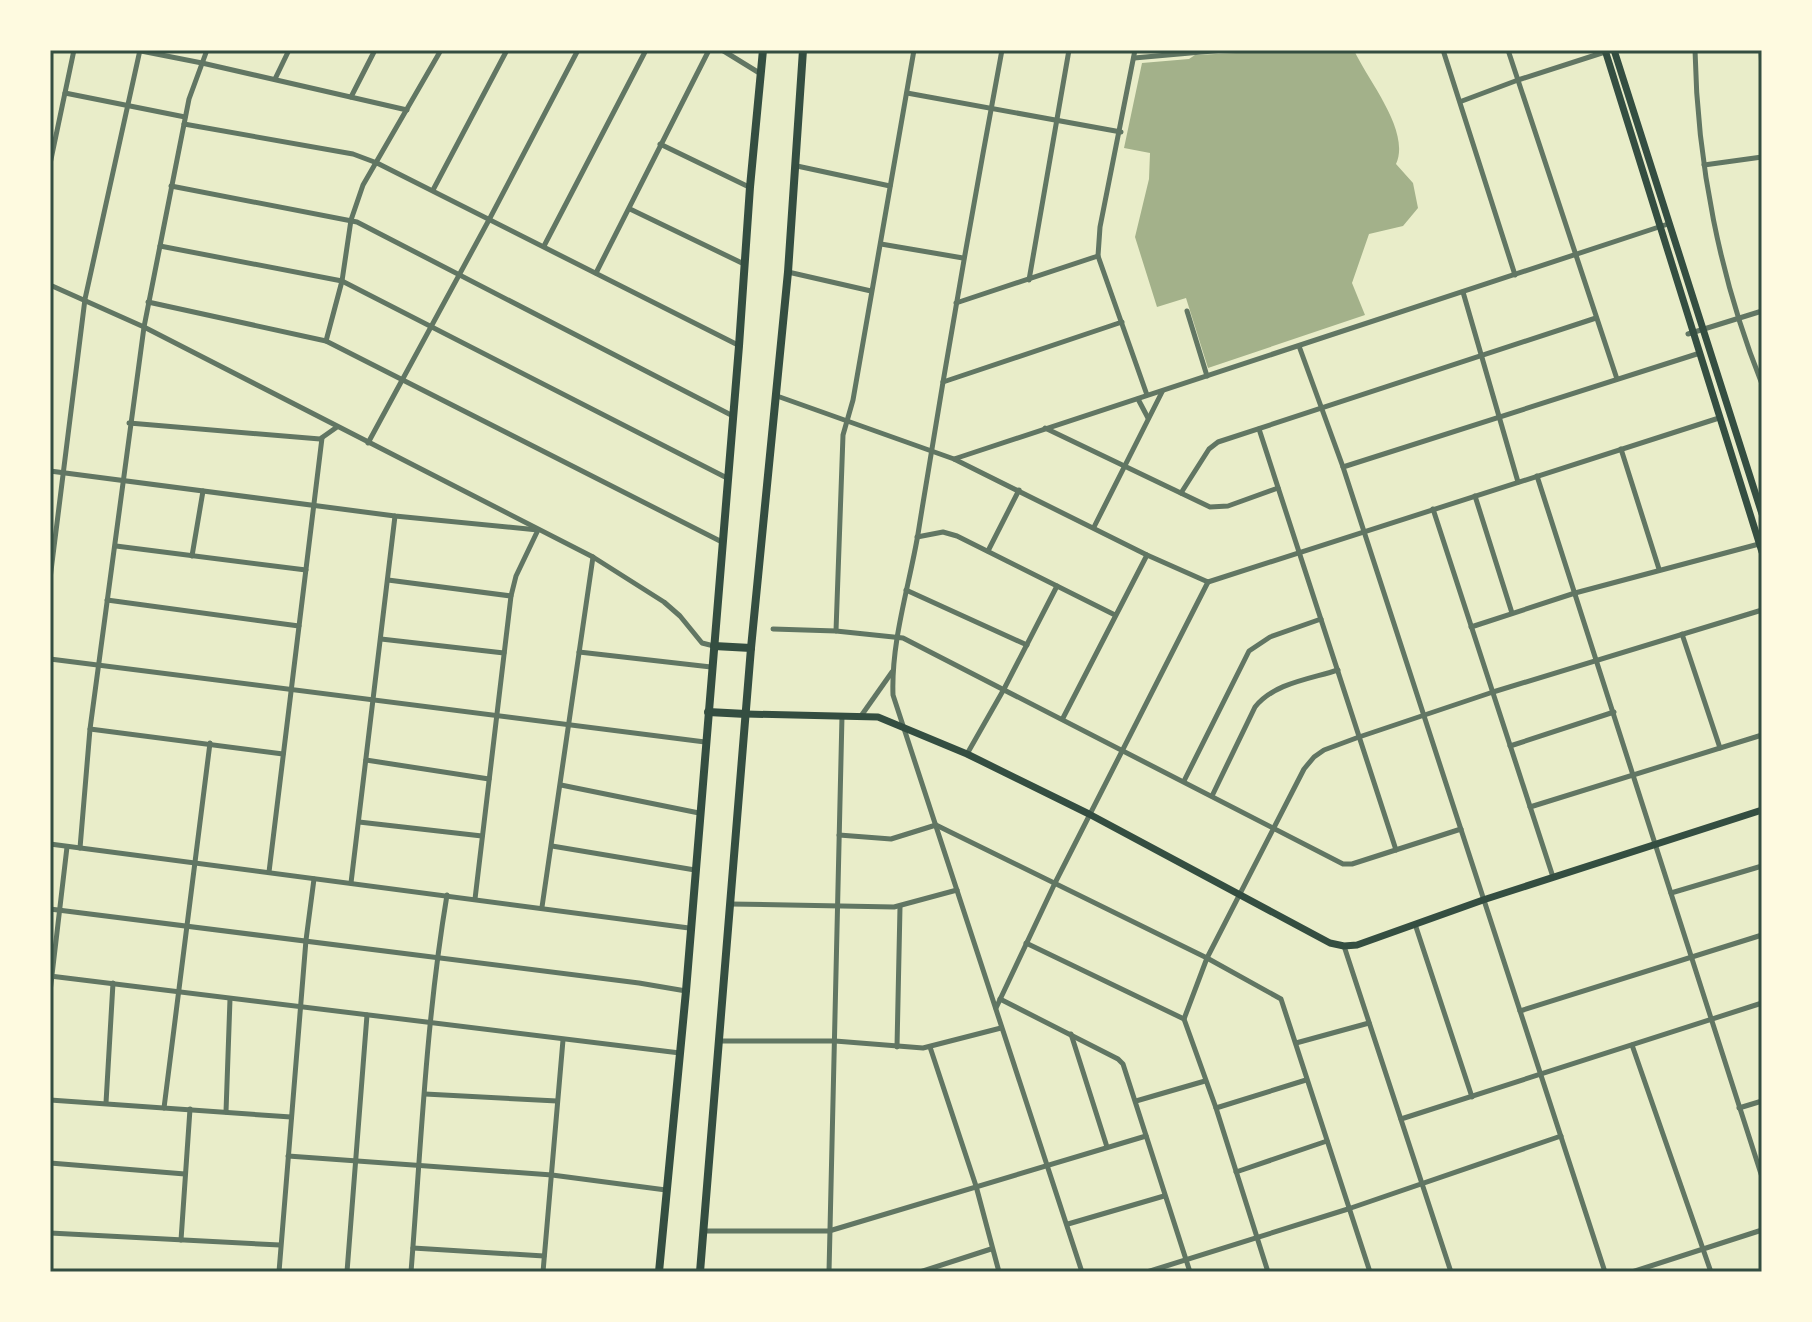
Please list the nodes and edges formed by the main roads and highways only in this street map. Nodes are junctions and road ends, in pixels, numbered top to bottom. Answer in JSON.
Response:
{"nodes":[{"id":1,"x":763,"y":50,"type":"edge"},
{"id":2,"x":803,"y":50,"type":"edge"},
{"id":3,"x":1608,"y":51,"type":"edge"},
{"id":4,"x":1664,"y":225,"type":"junction"},
{"id":5,"x":1762,"y":514,"type":"edge"},
{"id":6,"x":1761,"y":548,"type":"edge"},
{"id":7,"x":714,"y":646,"type":"junction"},
{"id":8,"x":751,"y":648,"type":"junction"},
{"id":9,"x":708,"y":712,"type":"junction"},
{"id":10,"x":746,"y":714,"type":"junction"},
{"id":11,"x":1762,"y":810,"type":"edge"},
{"id":12,"x":659,"y":1272,"type":"edge"},
{"id":13,"x":700,"y":1272,"type":"edge"}],
"edges":[{"from":1,"to":7,"type":"main road"},
{"from":2,"to":8,"type":"main road"},
{"from":3,"to":4,"type":"main road"},
{"from":4,"to":5,"type":"main road"},
{"from":4,"to":6,"type":"main road"},
{"from":7,"to":8,"type":"main road"},
{"from":7,"to":9,"type":"main road"},
{"from":8,"to":10,"type":"main road"},
{"from":9,"to":10,"type":"main road"},
{"from":9,"to":12,"type":"main road"},
{"from":10,"to":11,"type":"main road"},
{"from":10,"to":13,"type":"main road"}]}
